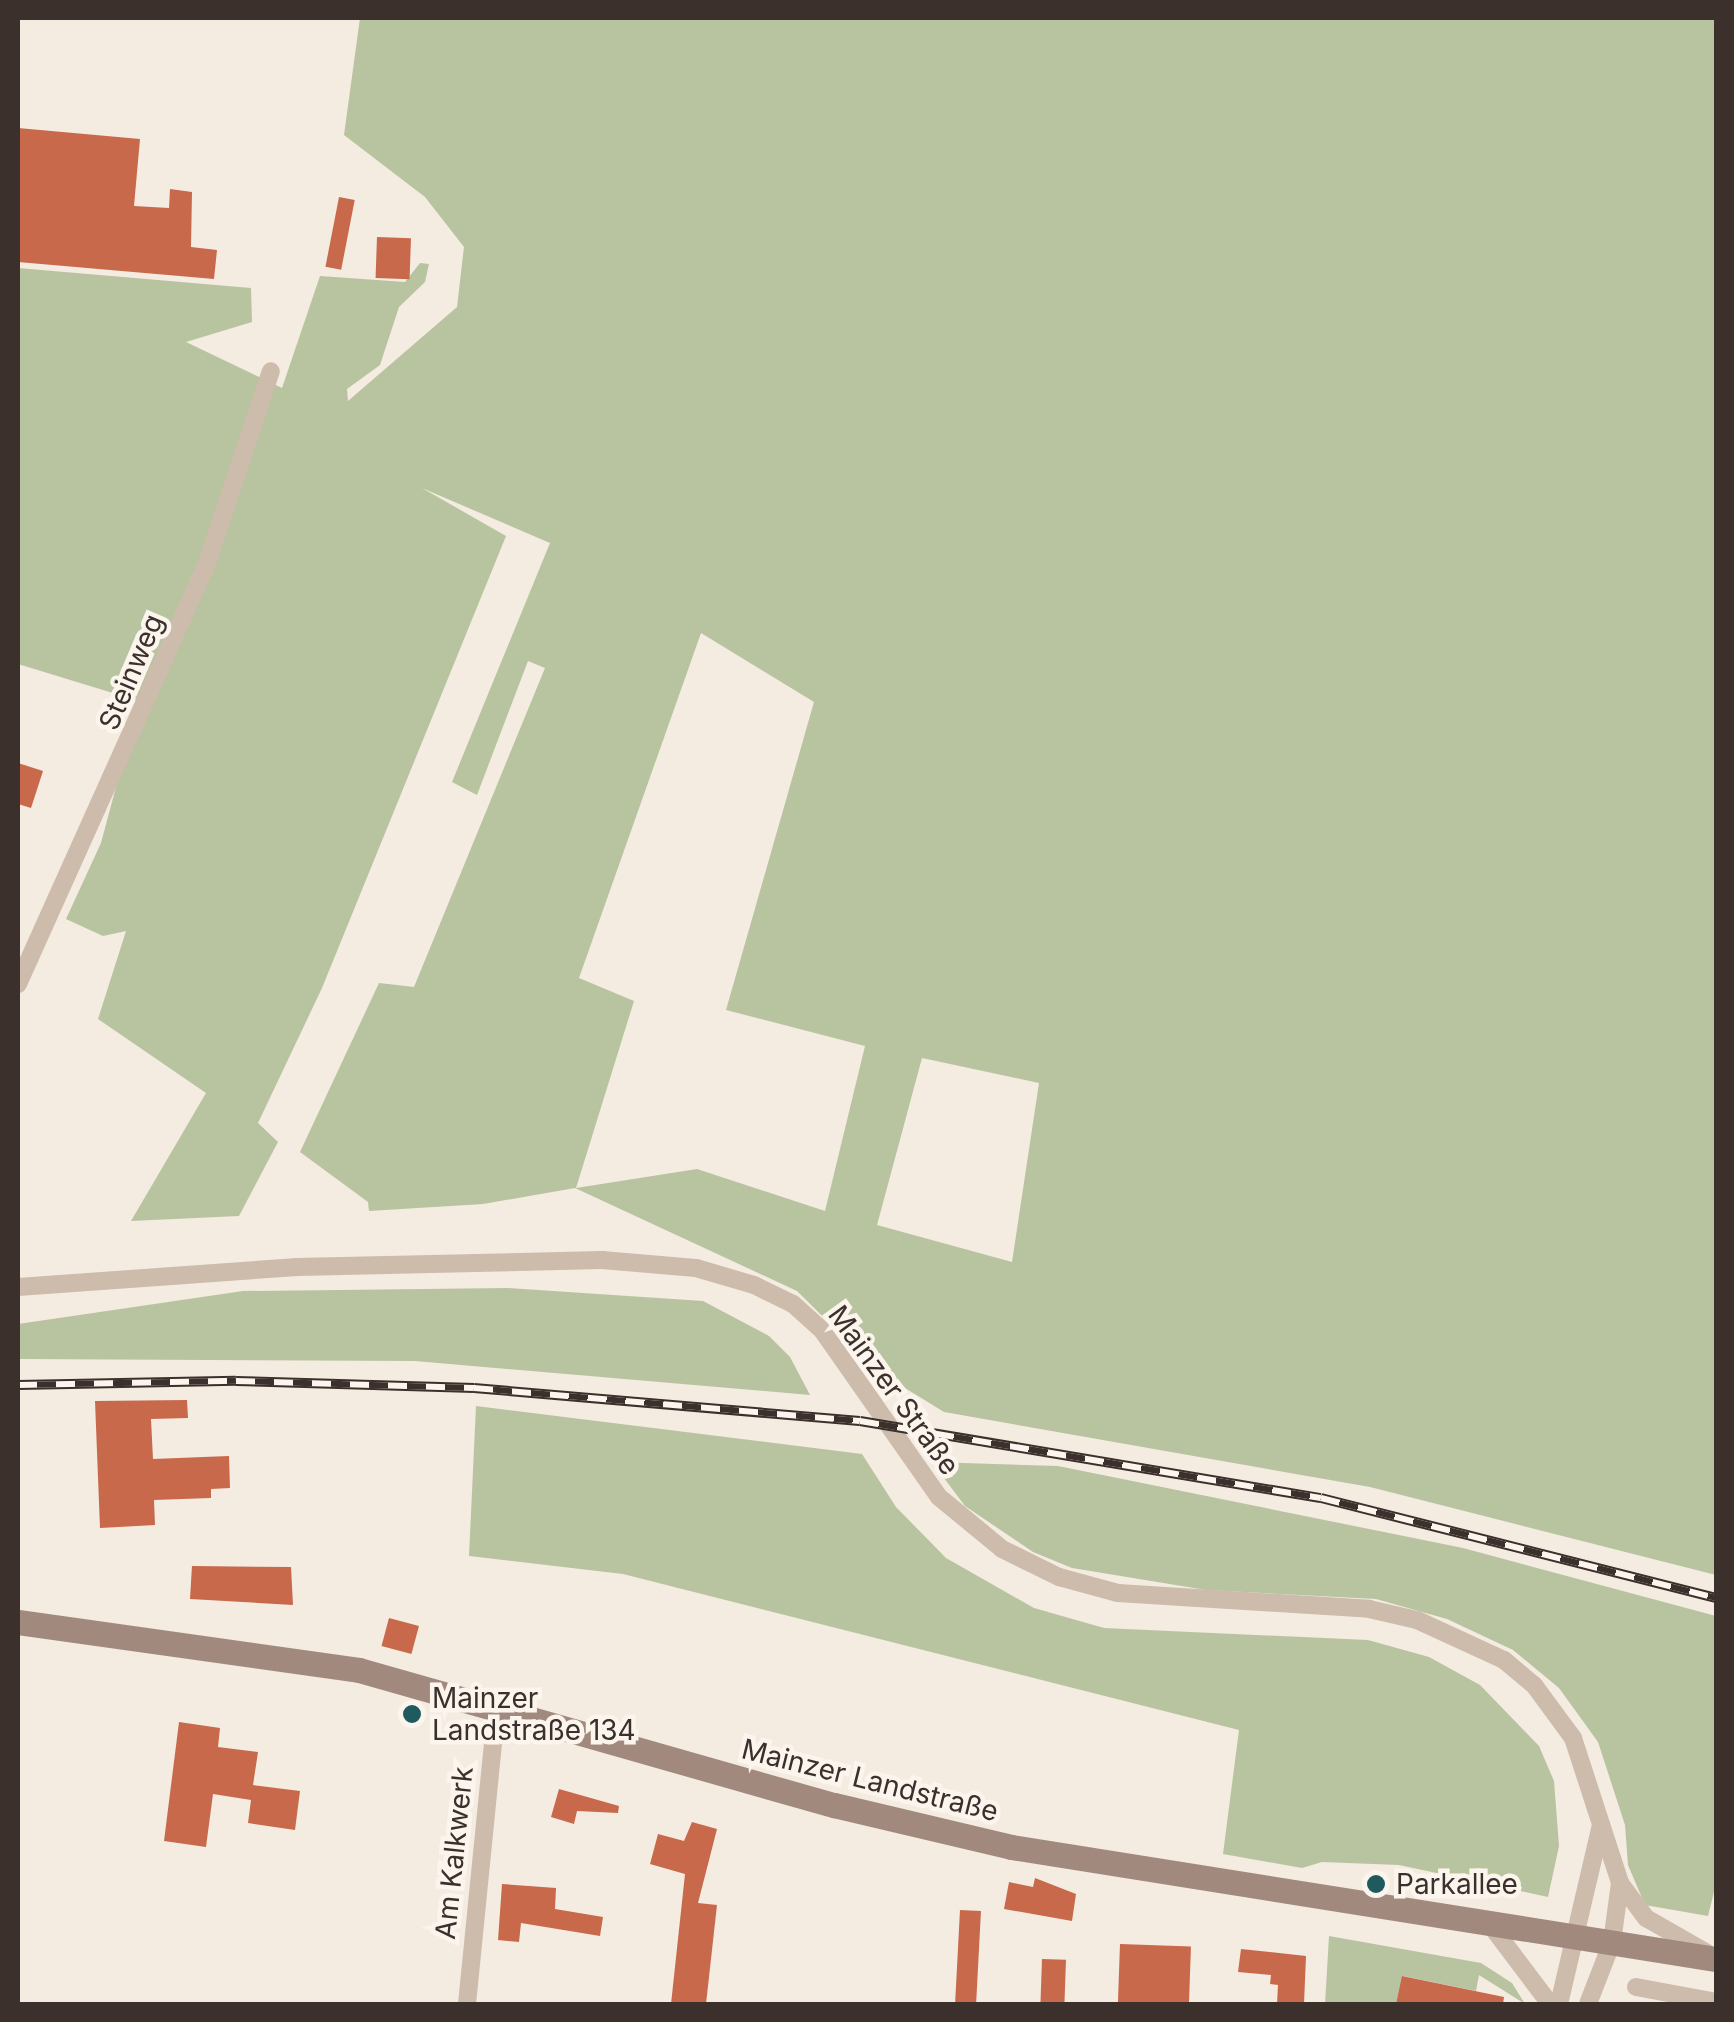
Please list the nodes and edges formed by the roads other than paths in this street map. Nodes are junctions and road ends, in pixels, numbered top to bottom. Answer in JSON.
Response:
{"nodes":[{"id":1,"x":270,"y":371,"type":"dead end"},
{"id":2,"x":18,"y":984,"type":"edge"},
{"id":3,"x":18,"y":1287,"type":"edge"},
{"id":4,"x":18,"y":1622,"type":"edge"},
{"id":5,"x":497,"y":1706,"type":"junction"},
{"id":6,"x":1601,"y":1825,"type":"junction"},
{"id":7,"x":1620,"y":1883,"type":"junction"},
{"id":8,"x":1489,"y":1923,"type":"junction"},
{"id":9,"x":1572,"y":1936,"type":"junction"},
{"id":10,"x":1612,"y":1942,"type":"junction"},
{"id":11,"x":1716,"y":1959,"type":"edge"},
{"id":12,"x":1636,"y":1987,"type":"dead end"},
{"id":13,"x":1716,"y":2002,"type":"edge"},
{"id":14,"x":467,"y":2004,"type":"edge"},
{"id":15,"x":1550,"y":2004,"type":"edge"},
{"id":16,"x":1560,"y":2004,"type":"edge"},
{"id":17,"x":1588,"y":2004,"type":"edge"}],
"edges":[{"from":1,"to":2,"type":"street","name":"Steinweg"},
{"from":3,"to":6,"type":"street","name":"Mainzer Straße"},
{"from":4,"to":5,"type":"main road","name":"Mainzer Landstraße"},
{"from":5,"to":8,"type":"main road","name":"Mainzer Landstraße"},
{"from":5,"to":14,"type":"street","name":"Am Kalkwerk"},
{"from":6,"to":7,"type":"street","name":"Mainzer Straße"},
{"from":6,"to":9,"type":"street"},
{"from":7,"to":10,"type":"street"},
{"from":7,"to":11,"type":"street"},
{"from":8,"to":9,"type":"main road","name":"Mainzer Landstraße"},
{"from":8,"to":15,"type":"street"},
{"from":9,"to":10,"type":"main road","name":"Mainzer Landstraße"},
{"from":9,"to":16,"type":"street"},
{"from":10,"to":11,"type":"main road","name":"Mainzer Landstraße"},
{"from":10,"to":17,"type":"street"},
{"from":12,"to":13,"type":"street"}]}
